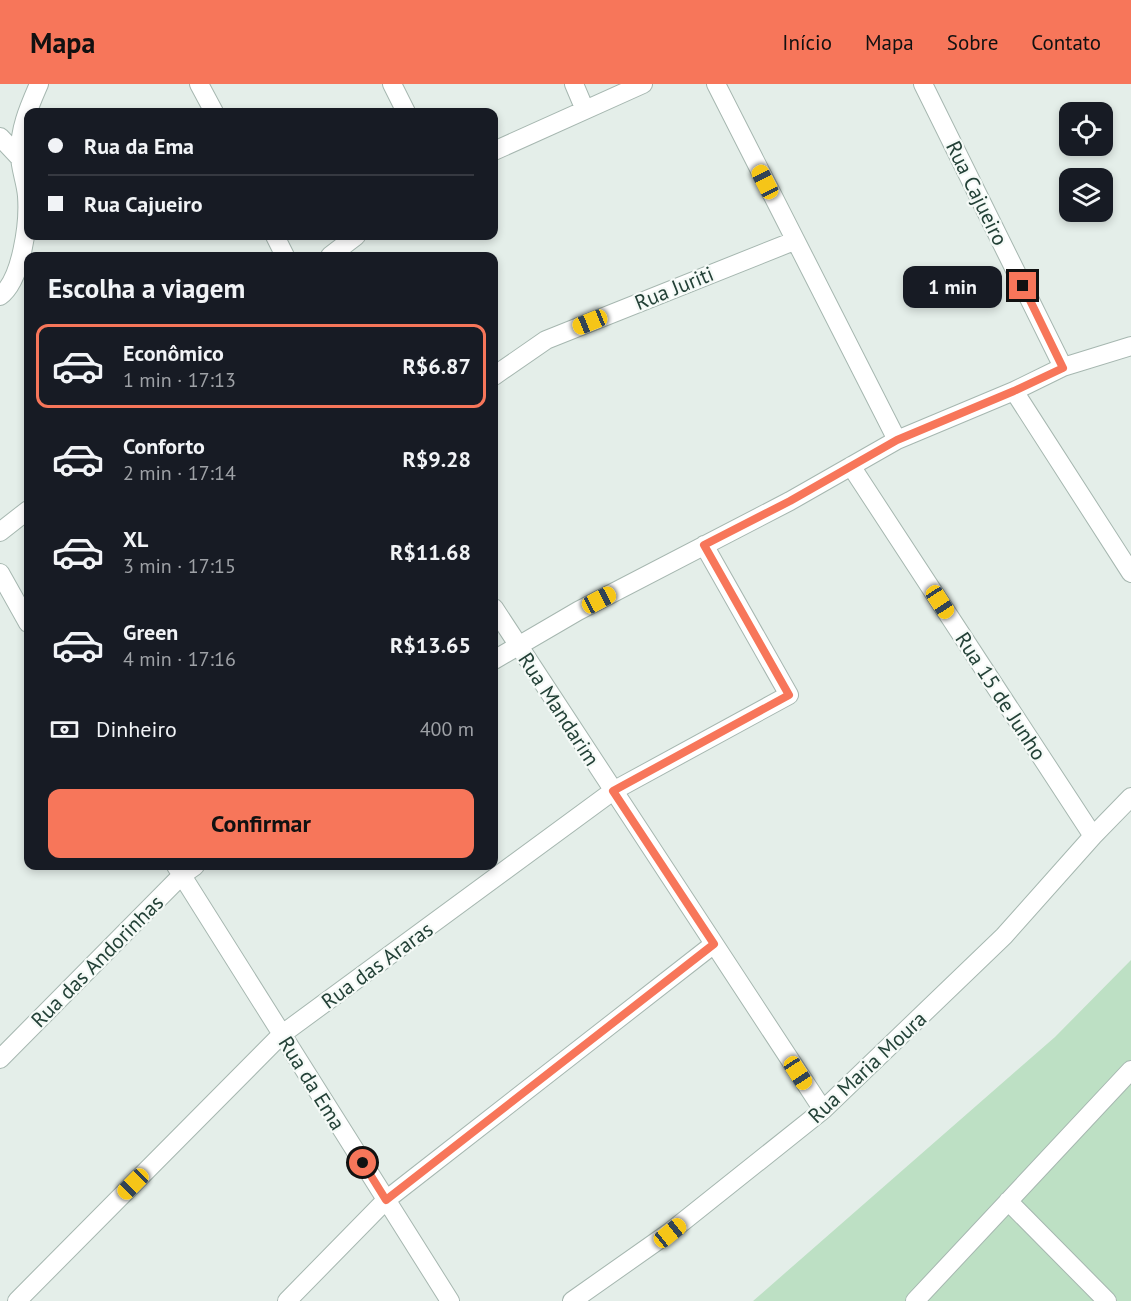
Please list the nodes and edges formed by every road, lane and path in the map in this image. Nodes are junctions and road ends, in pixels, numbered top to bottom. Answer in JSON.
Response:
{"nodes":[{"id":1,"x":39,"y":84,"type":"edge"},
{"id":2,"x":199,"y":84,"type":"edge"},
{"id":3,"x":392,"y":84,"type":"edge"},
{"id":4,"x":574,"y":84,"type":"edge"},
{"id":5,"x":643,"y":84,"type":"edge"},
{"id":6,"x":716,"y":84,"type":"edge"},
{"id":7,"x":922,"y":84,"type":"edge"},
{"id":8,"x":30,"y":108,"type":"edge"},
{"id":9,"x":212,"y":108,"type":"edge"},
{"id":10,"x":404,"y":108,"type":"edge"},
{"id":11,"x":585,"y":110,"type":"junction"},
{"id":12,"x":24,"y":125,"type":"edge"},
{"id":13,"x":0,"y":137,"type":"edge"},
{"id":14,"x":498,"y":149,"type":"edge"},
{"id":15,"x":20,"y":157,"type":"junction"},
{"id":16,"x":24,"y":171,"type":"edge"},
{"id":17,"x":24,"y":240,"type":"edge"},
{"id":18,"x":351,"y":240,"type":"edge"},
{"id":19,"x":794,"y":241,"type":"junction"},
{"id":20,"x":335,"y":252,"type":"edge"},
{"id":21,"x":0,"y":296,"type":"edge"},
{"id":22,"x":1131,"y":346,"type":"edge"},
{"id":23,"x":1063,"y":368,"type":"junction"},
{"id":24,"x":498,"y":373,"type":"edge"},
{"id":25,"x":1014,"y":391,"type":"junction"},
{"id":26,"x":897,"y":440,"type":"junction"},
{"id":27,"x":851,"y":466,"type":"junction"},
{"id":28,"x":24,"y":513,"type":"edge"},
{"id":29,"x":0,"y":532,"type":"edge"},
{"id":30,"x":704,"y":545,"type":"junction"},
{"id":31,"x":0,"y":573,"type":"edge"},
{"id":32,"x":1131,"y":573,"type":"edge"},
{"id":33,"x":498,"y":614,"type":"edge"},
{"id":34,"x":24,"y":616,"type":"edge"},
{"id":35,"x":518,"y":646,"type":"junction"},
{"id":36,"x":498,"y":658,"type":"edge"},
{"id":37,"x":613,"y":791,"type":"junction"},
{"id":38,"x":1131,"y":797,"type":"edge"},
{"id":39,"x":1093,"y":836,"type":"junction"},
{"id":40,"x":183,"y":870,"type":"edge"},
{"id":41,"x":185,"y":870,"type":"edge"},
{"id":42,"x":714,"y":944,"type":"junction"},
{"id":43,"x":281,"y":1035,"type":"junction"},
{"id":44,"x":0,"y":1059,"type":"edge"},
{"id":45,"x":1131,"y":1070,"type":"edge"},
{"id":46,"x":823,"y":1110,"type":"junction"},
{"id":47,"x":386,"y":1200,"type":"junction"},
{"id":48,"x":1008,"y":1201,"type":"junction"},
{"id":49,"x":17,"y":1301,"type":"edge"},
{"id":50,"x":287,"y":1301,"type":"edge"},
{"id":51,"x":450,"y":1301,"type":"edge"},
{"id":52,"x":572,"y":1301,"type":"edge"},
{"id":53,"x":915,"y":1301,"type":"edge"},
{"id":54,"x":1107,"y":1301,"type":"edge"}],
"edges":[{"from":1,"to":8,"type":"street"},
{"from":2,"to":9,"type":"street"},
{"from":3,"to":10,"type":"street"},
{"from":4,"to":11,"type":"street"},
{"from":5,"to":11,"type":"street"},
{"from":6,"to":19,"type":"street"},
{"from":7,"to":23,"type":"street","name":"Rua Cajueiro"},
{"from":11,"to":14,"type":"street"},
{"from":12,"to":15,"type":"street"},
{"from":13,"to":15,"type":"street"},
{"from":15,"to":16,"type":"street"},
{"from":17,"to":21,"type":"street"},
{"from":18,"to":20,"type":"street"},
{"from":19,"to":24,"type":"street","name":"Rua Juriti"},
{"from":19,"to":26,"type":"street"},
{"from":22,"to":23,"type":"street"},
{"from":23,"to":25,"type":"street"},
{"from":25,"to":26,"type":"street"},
{"from":25,"to":32,"type":"street"},
{"from":26,"to":27,"type":"street"},
{"from":27,"to":30,"type":"street"},
{"from":27,"to":39,"type":"street","name":"Rua 15 de Junho"},
{"from":28,"to":29,"type":"street"},
{"from":30,"to":35,"type":"street"},
{"from":30,"to":37,"type":"street","name":"Rua das Araras"},
{"from":31,"to":34,"type":"street"},
{"from":33,"to":35,"type":"street","name":"Rua Mandarim"},
{"from":35,"to":36,"type":"street"},
{"from":35,"to":37,"type":"street","name":"Rua Mandarim"},
{"from":37,"to":42,"type":"street","name":"Rua Mandarim"},
{"from":37,"to":43,"type":"street","name":"Rua das Araras"},
{"from":38,"to":39,"type":"street","name":"Rua Maria Moura"},
{"from":39,"to":46,"type":"street","name":"Rua Maria Moura"},
{"from":40,"to":44,"type":"street","name":"Rua das Andorinhas"},
{"from":41,"to":43,"type":"street","name":"Rua da Ema"},
{"from":42,"to":46,"type":"street","name":"Rua Mandarim"},
{"from":42,"to":47,"type":"street"},
{"from":43,"to":47,"type":"street","name":"Rua da Ema"},
{"from":43,"to":49,"type":"street","name":"Rua das Araras"},
{"from":45,"to":48,"type":"street"},
{"from":46,"to":52,"type":"street","name":"Rua Maria Moura"},
{"from":47,"to":50,"type":"street"},
{"from":47,"to":51,"type":"street","name":"Rua da Ema"},
{"from":48,"to":53,"type":"street"},
{"from":48,"to":54,"type":"street"}]}
